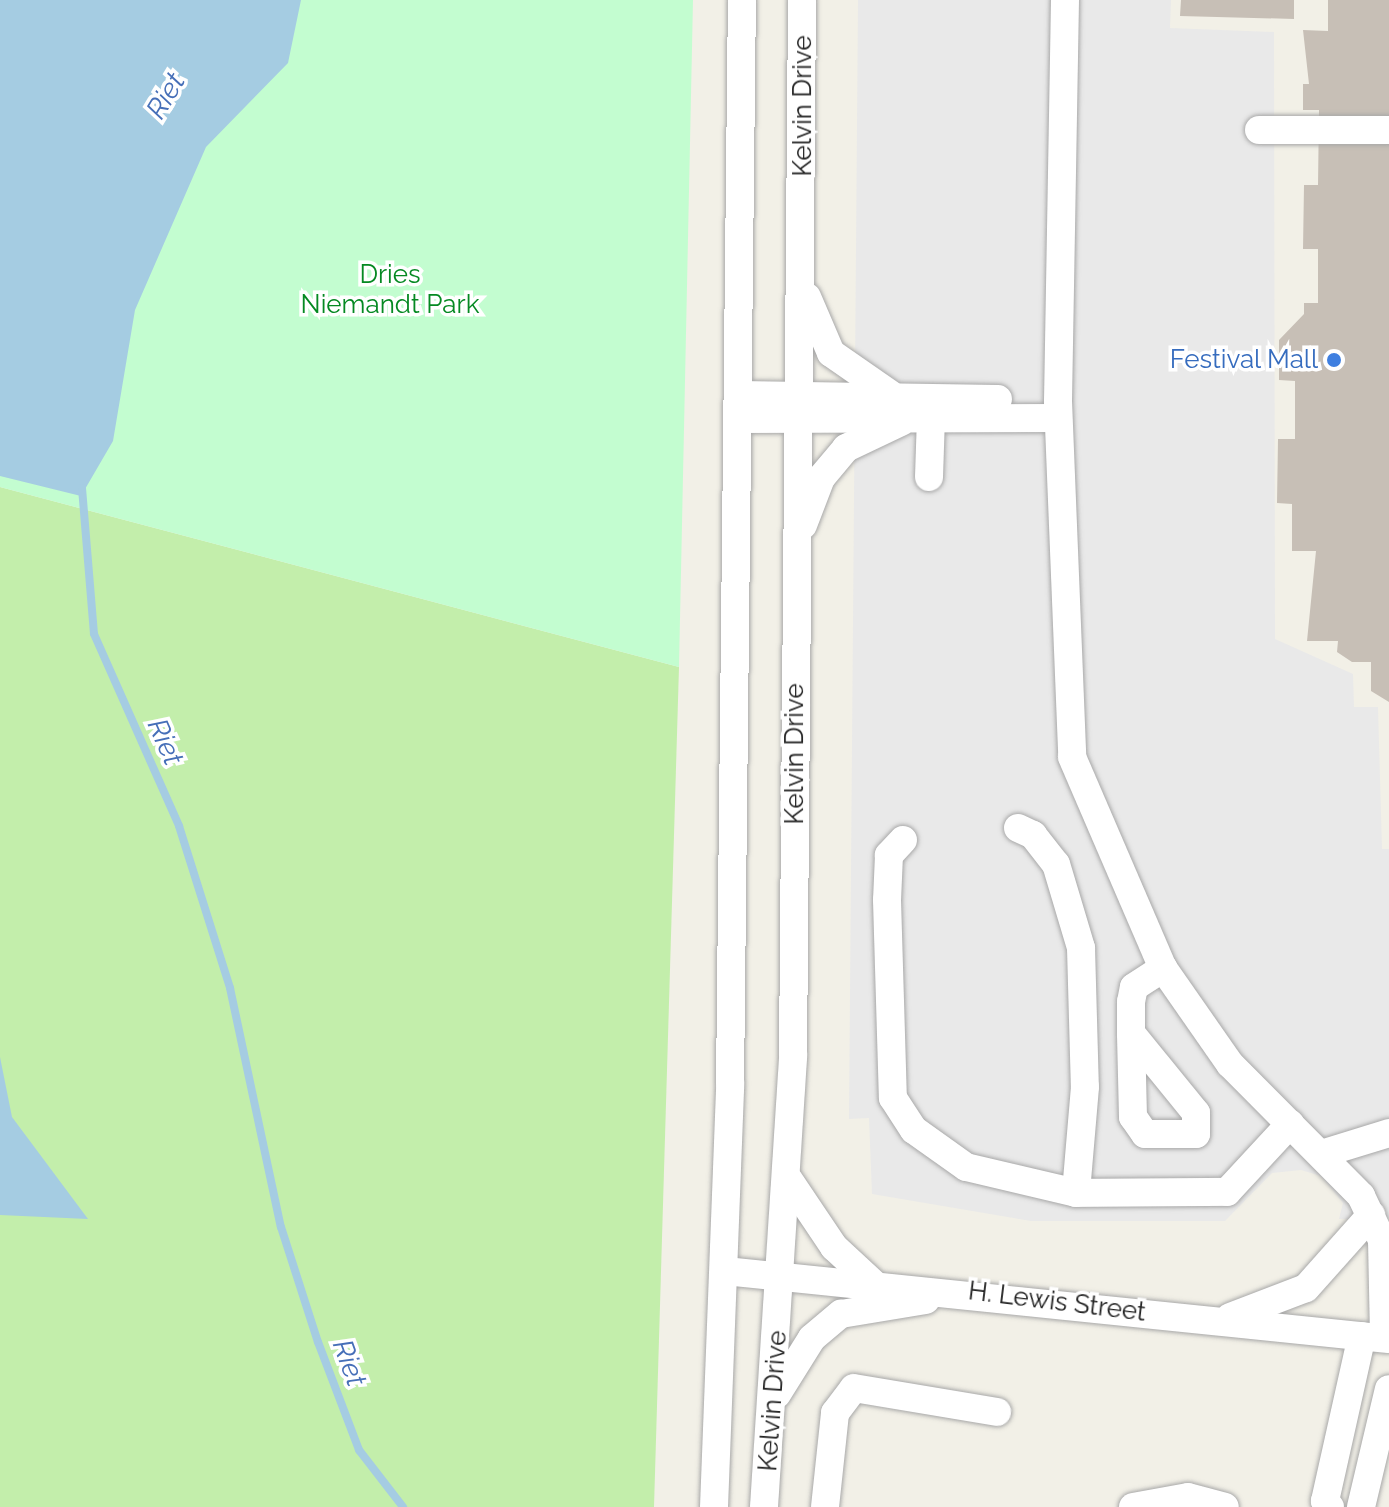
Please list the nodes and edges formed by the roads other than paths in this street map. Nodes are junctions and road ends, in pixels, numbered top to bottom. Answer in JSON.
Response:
{"nodes":[{"id":1,"x":742,"y":0,"type":"edge"},
{"id":2,"x":802,"y":0,"type":"edge"},
{"id":3,"x":1065,"y":0,"type":"edge"},
{"id":4,"x":1259,"y":130,"type":"dead end"},
{"id":5,"x":1389,"y":130,"type":"edge"},
{"id":6,"x":804,"y":289,"type":"junction"},
{"id":7,"x":894,"y":395,"type":"junction"},
{"id":8,"x":738,"y":407,"type":"junction"},
{"id":9,"x":795,"y":409,"type":"junction"},
{"id":10,"x":1058,"y":410,"type":"junction"},
{"id":11,"x":922,"y":416,"type":"junction"},
{"id":12,"x":929,"y":477,"type":"dead end"},
{"id":13,"x":796,"y":544,"type":"junction"},
{"id":14,"x":1018,"y":828,"type":"dead end"},
{"id":15,"x":903,"y":840,"type":"dead end"},
{"id":16,"x":1163,"y":968,"type":"junction"},
{"id":17,"x":1131,"y":1033,"type":"dead end"},
{"id":18,"x":1290,"y":1124,"type":"junction"},
{"id":19,"x":1389,"y":1133,"type":"edge"},
{"id":20,"x":1321,"y":1154,"type":"junction"},
{"id":21,"x":789,"y":1180,"type":"junction"},
{"id":22,"x":1076,"y":1193,"type":"junction"},
{"id":23,"x":1371,"y":1215,"type":"junction"},
{"id":24,"x":725,"y":1271,"type":"junction"},
{"id":25,"x":782,"y":1275,"type":"junction"},
{"id":26,"x":873,"y":1283,"type":"junction"},
{"id":27,"x":987,"y":1293,"type":"junction"},
{"id":28,"x":1218,"y":1321,"type":"junction"},
{"id":29,"x":1378,"y":1338,"type":"edge"},
{"id":30,"x":1389,"y":1389,"type":"edge"},
{"id":31,"x":774,"y":1398,"type":"junction"},
{"id":32,"x":997,"y":1412,"type":"dead end"},
{"id":33,"x":1208,"y":1505,"type":"edge"},
{"id":34,"x":714,"y":1507,"type":"edge"},
{"id":35,"x":764,"y":1507,"type":"edge"},
{"id":36,"x":825,"y":1507,"type":"edge"},
{"id":37,"x":1133,"y":1507,"type":"edge"},
{"id":38,"x":1330,"y":1507,"type":"edge"},
{"id":39,"x":1361,"y":1507,"type":"edge"}],
"edges":[{"from":1,"to":8,"type":"street","name":"Kelvin Drive"},
{"from":2,"to":6,"type":"street","name":"Kelvin Drive"},
{"from":3,"to":10,"type":"street"},
{"from":4,"to":5,"type":"street"},
{"from":6,"to":7,"type":"street"},
{"from":6,"to":9,"type":"street","name":"Kelvin Drive"},
{"from":7,"to":9,"type":"street"},
{"from":7,"to":10,"type":"street"},
{"from":8,"to":9,"type":"street"},
{"from":8,"to":24,"type":"street","name":"Kelvin Drive"},
{"from":9,"to":11,"type":"street"},
{"from":9,"to":13,"type":"street","name":"Kelvin Drive"},
{"from":10,"to":11,"type":"street"},
{"from":10,"to":16,"type":"street"},
{"from":11,"to":12,"type":"street"},
{"from":11,"to":13,"type":"street"},
{"from":13,"to":21,"type":"street","name":"Kelvin Drive"},
{"from":14,"to":22,"type":"street"},
{"from":15,"to":22,"type":"street"},
{"from":16,"to":17,"type":"street"},
{"from":16,"to":18,"type":"street"},
{"from":18,"to":20,"type":"street"},
{"from":18,"to":22,"type":"street"},
{"from":19,"to":20,"type":"street"},
{"from":20,"to":23,"type":"street"},
{"from":21,"to":25,"type":"street","name":"Kelvin Drive"},
{"from":21,"to":26,"type":"street"},
{"from":23,"to":28,"type":"street"},
{"from":23,"to":29,"type":"street"},
{"from":24,"to":25,"type":"street","name":"H. Lewis Street"},
{"from":24,"to":34,"type":"street","name":"Kelvin Drive"},
{"from":25,"to":26,"type":"street","name":"H. Lewis Street"},
{"from":25,"to":31,"type":"street","name":"Kelvin Drive"},
{"from":26,"to":27,"type":"street","name":"H. Lewis Street"},
{"from":27,"to":28,"type":"street","name":"H. Lewis Street"},
{"from":27,"to":31,"type":"street"},
{"from":28,"to":29,"type":"street","name":"H. Lewis Street"},
{"from":29,"to":38,"type":"street"},
{"from":30,"to":39,"type":"street"},
{"from":31,"to":35,"type":"street","name":"Kelvin Drive"},
{"from":32,"to":36,"type":"street"},
{"from":33,"to":37,"type":"street"}]}
